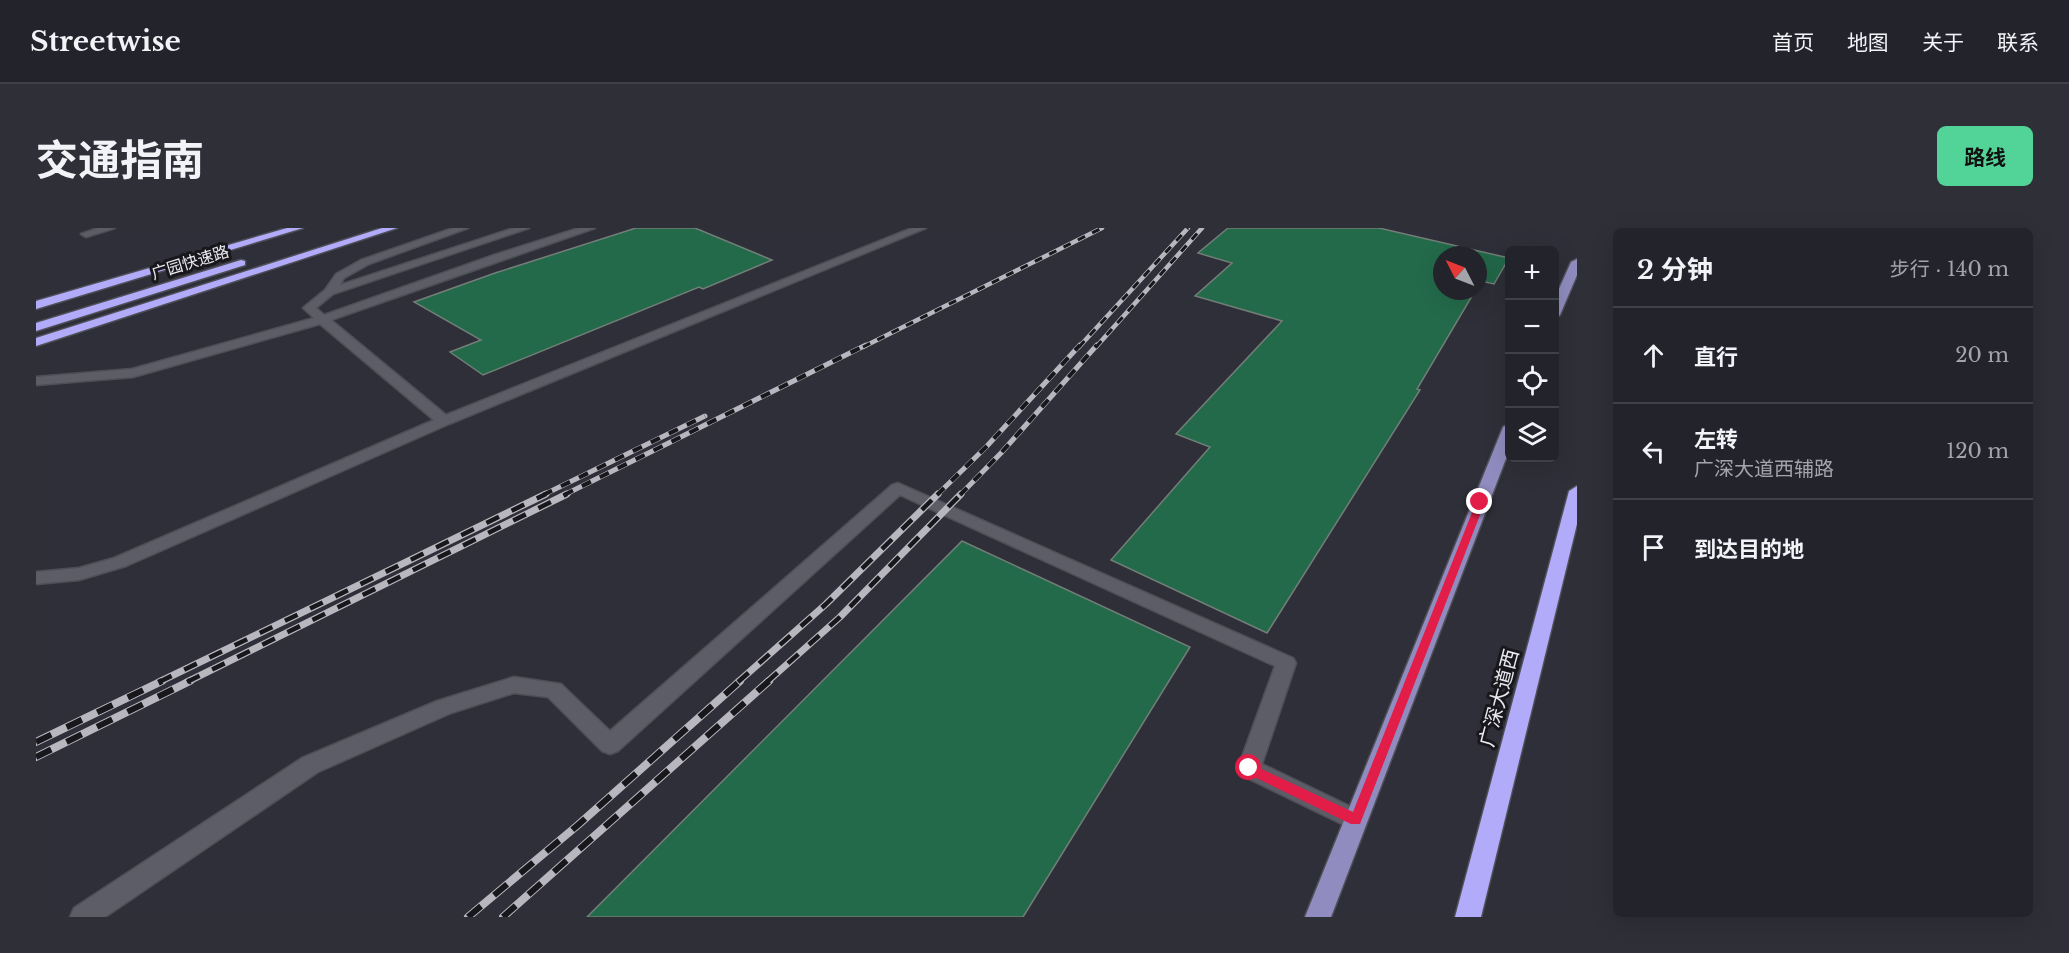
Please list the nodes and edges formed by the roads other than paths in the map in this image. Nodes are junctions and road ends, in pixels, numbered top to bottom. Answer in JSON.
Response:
{"nodes":[{"id":1,"x":110,"y":228,"type":"edge"},
{"id":2,"x":263,"y":228,"type":"edge"},
{"id":3,"x":298,"y":228,"type":"edge"},
{"id":4,"x":355,"y":228,"type":"edge"},
{"id":5,"x":392,"y":228,"type":"edge"},
{"id":6,"x":463,"y":228,"type":"edge"},
{"id":7,"x":524,"y":228,"type":"edge"},
{"id":8,"x":549,"y":228,"type":"edge"},
{"id":9,"x":591,"y":228,"type":"edge"},
{"id":10,"x":921,"y":228,"type":"edge"},
{"id":11,"x":86,"y":234,"type":"dead end"},
{"id":12,"x":570,"y":234,"type":"junction"},
{"id":13,"x":1577,"y":262,"type":"edge"},
{"id":14,"x":329,"y":292,"type":"junction"},
{"id":15,"x":36,"y":294,"type":"edge"},
{"id":16,"x":1559,"y":303,"type":"edge"},
{"id":17,"x":36,"y":305,"type":"edge"},
{"id":18,"x":324,"y":319,"type":"junction"},
{"id":19,"x":36,"y":327,"type":"edge"},
{"id":20,"x":36,"y":342,"type":"edge"},
{"id":21,"x":37,"y":386,"type":"edge"},
{"id":22,"x":444,"y":420,"type":"junction"},
{"id":23,"x":1505,"y":437,"type":"edge"},
{"id":24,"x":1577,"y":491,"type":"edge"},
{"id":25,"x":36,"y":578,"type":"edge"},
{"id":26,"x":1356,"y":820,"type":"junction"},
{"id":27,"x":83,"y":917,"type":"edge"},
{"id":28,"x":1318,"y":917,"type":"edge"},
{"id":29,"x":1468,"y":917,"type":"edge"}],
"edges":[{"from":1,"to":11,"type":"street"},
{"from":2,"to":15,"type":"highway"},
{"from":3,"to":17,"type":"highway","name":"广园快速路"},
{"from":4,"to":19,"type":"highway","name":"广园快速路"},
{"from":5,"to":20,"type":"highway"},
{"from":6,"to":14,"type":"street"},
{"from":7,"to":14,"type":"street"},
{"from":8,"to":12,"type":"street"},
{"from":9,"to":12,"type":"street"},
{"from":10,"to":22,"type":"street"},
{"from":12,"to":18,"type":"street"},
{"from":13,"to":16,"type":"main road"},
{"from":14,"to":18,"type":"street"},
{"from":18,"to":21,"type":"street"},
{"from":18,"to":22,"type":"street"},
{"from":22,"to":25,"type":"street"},
{"from":23,"to":26,"type":"main road"},
{"from":24,"to":29,"type":"highway","name":"广深大道西"},
{"from":26,"to":27,"type":"street"},
{"from":26,"to":28,"type":"main road"}]}
